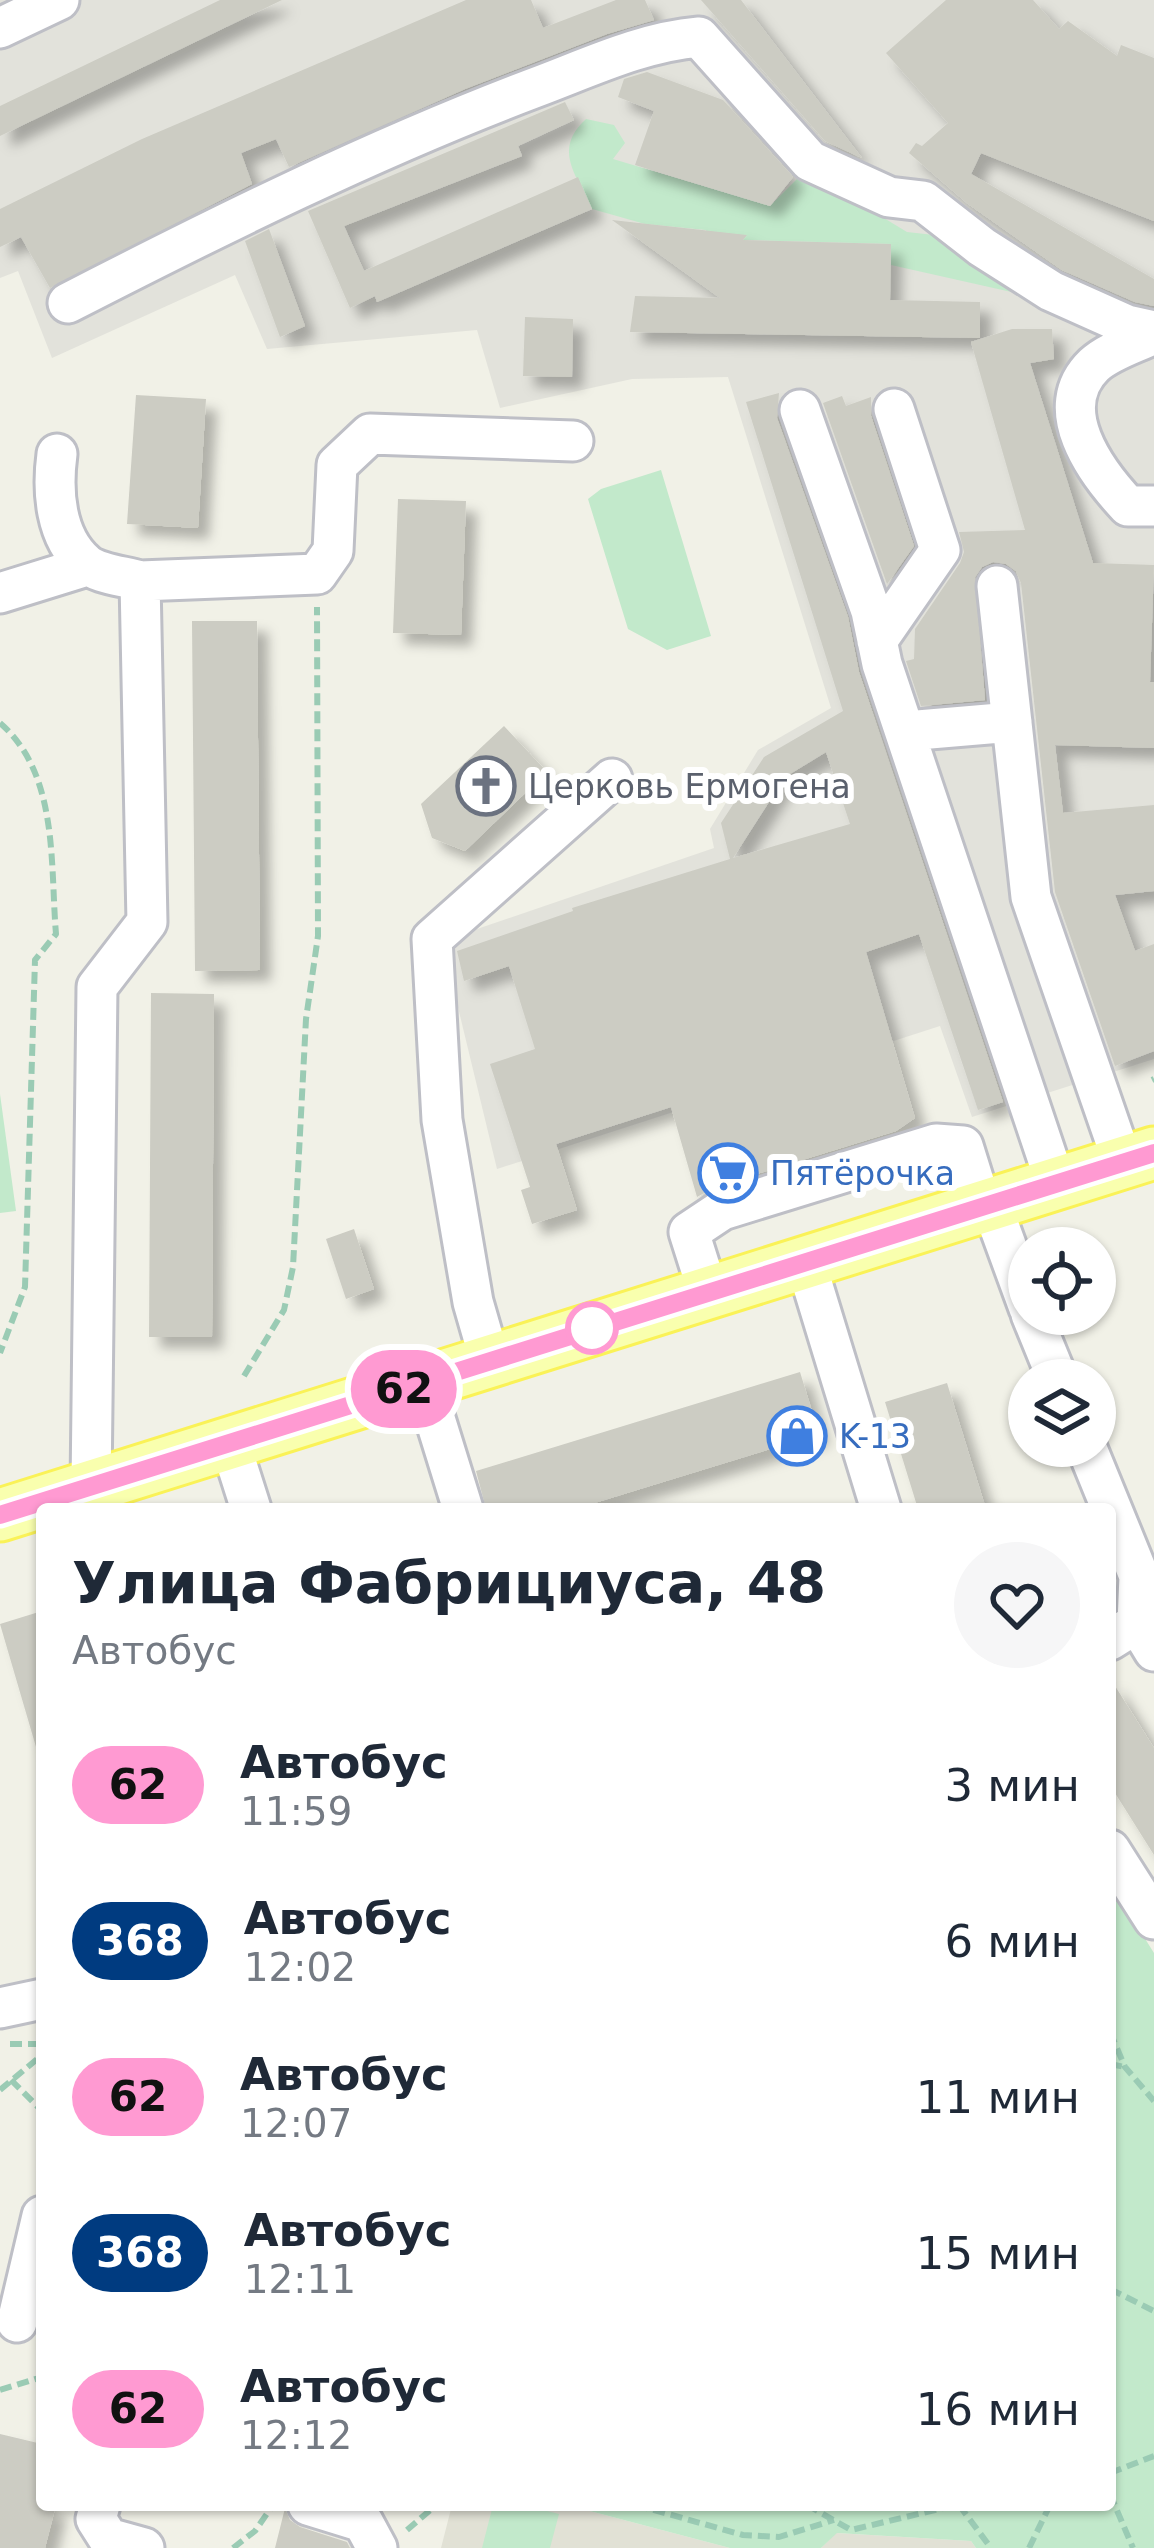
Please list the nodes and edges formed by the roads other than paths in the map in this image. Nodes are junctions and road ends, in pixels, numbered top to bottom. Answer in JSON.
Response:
{"nodes":[{"id":1,"x":59,"y":0,"type":"edge"},
{"id":2,"x":0,"y":28,"type":"edge"},
{"id":3,"x":68,"y":304,"type":"dead end"},
{"id":4,"x":1154,"y":333,"type":"edge"},
{"id":5,"x":894,"y":409,"type":"dead end"},
{"id":6,"x":800,"y":410,"type":"dead end"},
{"id":7,"x":573,"y":441,"type":"dead end"},
{"id":8,"x":57,"y":454,"type":"dead end"},
{"id":9,"x":1154,"y":506,"type":"edge"},
{"id":10,"x":87,"y":566,"type":"junction"},
{"id":11,"x":140,"y":581,"type":"junction"},
{"id":12,"x":997,"y":586,"type":"dead end"},
{"id":13,"x":0,"y":593,"type":"edge"},
{"id":14,"x":877,"y":641,"type":"junction"},
{"id":15,"x":1012,"y":722,"type":"junction"},
{"id":16,"x":906,"y":731,"type":"junction"},
{"id":17,"x":612,"y":779,"type":"dead end"},
{"id":18,"x":1082,"y":1042,"type":"junction"},
{"id":19,"x":1017,"y":1066,"type":"junction"},
{"id":20,"x":1138,"y":1158,"type":"edge"},
{"id":21,"x":1056,"y":1184,"type":"junction"},
{"id":22,"x":987,"y":1206,"type":"junction"},
{"id":23,"x":1008,"y":1257,"type":"edge"},
{"id":24,"x":805,"y":1261,"type":"junction"},
{"id":25,"x":708,"y":1292,"type":"junction"},
{"id":26,"x":490,"y":1361,"type":"junction"},
{"id":27,"x":424,"y":1382,"type":"junction"},
{"id":28,"x":230,"y":1443,"type":"junction"},
{"id":29,"x":1095,"y":1467,"type":"edge"},
{"id":30,"x":91,"y":1487,"type":"junction"},
{"id":31,"x":39,"y":1503,"type":"edge"},
{"id":32,"x":248,"y":1503,"type":"edge"},
{"id":33,"x":461,"y":1503,"type":"edge"},
{"id":34,"x":879,"y":1503,"type":"edge"},
{"id":35,"x":1109,"y":1503,"type":"edge"},
{"id":36,"x":36,"y":1504,"type":"edge"},
{"id":37,"x":0,"y":1515,"type":"edge"},
{"id":38,"x":1116,"y":1520,"type":"edge"},
{"id":39,"x":1134,"y":1638,"type":"edge"},
{"id":40,"x":1116,"y":1859,"type":"edge"},
{"id":41,"x":1154,"y":1919,"type":"edge"},
{"id":42,"x":36,"y":2000,"type":"edge"},
{"id":43,"x":0,"y":2008,"type":"edge"},
{"id":44,"x":36,"y":2245,"type":"edge"},
{"id":45,"x":20,"y":2324,"type":"edge"},
{"id":46,"x":98,"y":2511,"type":"edge"},
{"id":47,"x":327,"y":2511,"type":"edge"},
{"id":48,"x":390,"y":2541,"type":"edge"},
{"id":49,"x":144,"y":2548,"type":"edge"}],
"edges":[{"from":1,"to":2,"type":"lane"},
{"from":3,"to":4,"type":"lane"},
{"from":4,"to":9,"type":"lane"},
{"from":5,"to":14,"type":"lane"},
{"from":6,"to":14,"type":"lane"},
{"from":7,"to":11,"type":"lane"},
{"from":8,"to":10,"type":"lane"},
{"from":10,"to":11,"type":"lane"},
{"from":10,"to":13,"type":"lane"},
{"from":11,"to":30,"type":"lane"},
{"from":12,"to":15,"type":"lane"},
{"from":14,"to":16,"type":"lane"},
{"from":15,"to":16,"type":"lane"},
{"from":15,"to":18,"type":"lane"},
{"from":16,"to":19,"type":"lane"},
{"from":17,"to":26,"type":"lane"},
{"from":18,"to":19,"type":"lane"},
{"from":18,"to":20,"type":"lane"},
{"from":19,"to":21,"type":"lane"},
{"from":20,"to":21,"type":"main road"},
{"from":21,"to":22,"type":"main road"},
{"from":22,"to":23,"type":"lane"},
{"from":22,"to":24,"type":"main road"},
{"from":22,"to":25,"type":"lane"},
{"from":24,"to":25,"type":"main road"},
{"from":24,"to":34,"type":"lane"},
{"from":25,"to":26,"type":"main road"},
{"from":26,"to":27,"type":"main road"},
{"from":27,"to":28,"type":"main road"},
{"from":27,"to":33,"type":"lane"},
{"from":28,"to":30,"type":"main road"},
{"from":28,"to":32,"type":"lane"},
{"from":29,"to":35,"type":"lane"},
{"from":30,"to":31,"type":"main road"},
{"from":36,"to":37,"type":"main road"},
{"from":38,"to":39,"type":"lane"},
{"from":40,"to":41,"type":"lane"},
{"from":42,"to":43,"type":"lane"},
{"from":44,"to":45,"type":"lane"},
{"from":46,"to":49,"type":"lane"},
{"from":47,"to":48,"type":"lane"}]}
